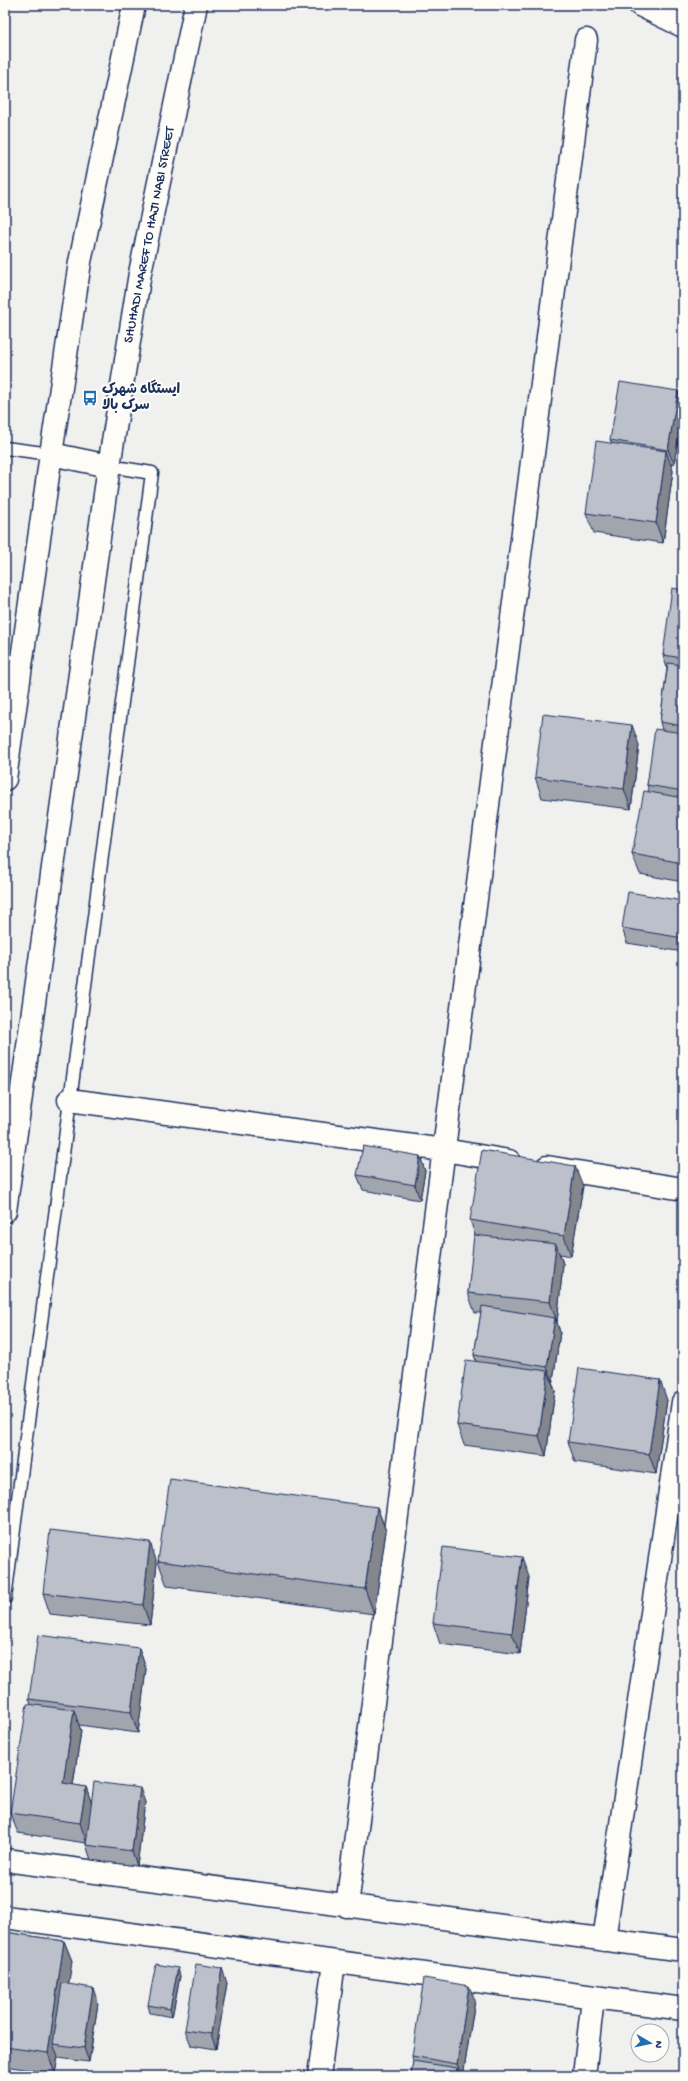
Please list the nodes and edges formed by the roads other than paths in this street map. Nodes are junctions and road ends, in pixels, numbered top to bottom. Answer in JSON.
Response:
{"nodes":[{"id":1,"x":134,"y":5,"type":"edge"},
{"id":2,"x":196,"y":5,"type":"edge"},
{"id":3,"x":640,"y":5,"type":"edge"},
{"id":4,"x":683,"y":26,"type":"edge"},
{"id":5,"x":586,"y":40,"type":"dead end"},
{"id":6,"x":5,"y":448,"type":"edge"},
{"id":7,"x":50,"y":454,"type":"junction"},
{"id":8,"x":109,"y":466,"type":"junction"},
{"id":9,"x":5,"y":779,"type":"edge"},
{"id":10,"x":69,"y":1100,"type":"junction"},
{"id":11,"x":444,"y":1150,"type":"junction"},
{"id":12,"x":683,"y":1190,"type":"edge"},
{"id":13,"x":5,"y":1212,"type":"edge"},
{"id":14,"x":683,"y":1402,"type":"edge"},
{"id":15,"x":5,"y":1598,"type":"edge"},
{"id":16,"x":5,"y":1860,"type":"edge"},
{"id":17,"x":347,"y":1906,"type":"junction"},
{"id":18,"x":5,"y":1917,"type":"edge"},
{"id":19,"x":604,"y":1940,"type":"junction"},
{"id":20,"x":683,"y":1950,"type":"edge"},
{"id":21,"x":334,"y":1962,"type":"junction"},
{"id":22,"x":593,"y":1998,"type":"junction"},
{"id":23,"x":683,"y":2009,"type":"edge"},
{"id":24,"x":319,"y":2076,"type":"edge"},
{"id":25,"x":584,"y":2076,"type":"edge"}],
"edges":[{"from":1,"to":7,"type":"street"},
{"from":2,"to":8,"type":"street","name":"SHUHADI MAREF TO HAJI NABI STREET"},
{"from":3,"to":4,"type":"street"},
{"from":5,"to":11,"type":"street"},
{"from":6,"to":7,"type":"lane"},
{"from":7,"to":8,"type":"street"},
{"from":7,"to":9,"type":"street"},
{"from":8,"to":10,"type":"lane"},
{"from":8,"to":13,"type":"street","name":"SHUHADI MAREF TO HAJI NABI STREET"},
{"from":10,"to":11,"type":"street"},
{"from":10,"to":15,"type":"lane"},
{"from":11,"to":12,"type":"street"},
{"from":11,"to":17,"type":"street"},
{"from":14,"to":19,"type":"street"},
{"from":16,"to":17,"type":"street"},
{"from":17,"to":19,"type":"street"},
{"from":18,"to":21,"type":"street"},
{"from":19,"to":20,"type":"street"},
{"from":21,"to":22,"type":"street"},
{"from":21,"to":24,"type":"street"},
{"from":22,"to":23,"type":"street"},
{"from":22,"to":25,"type":"street"}]}
